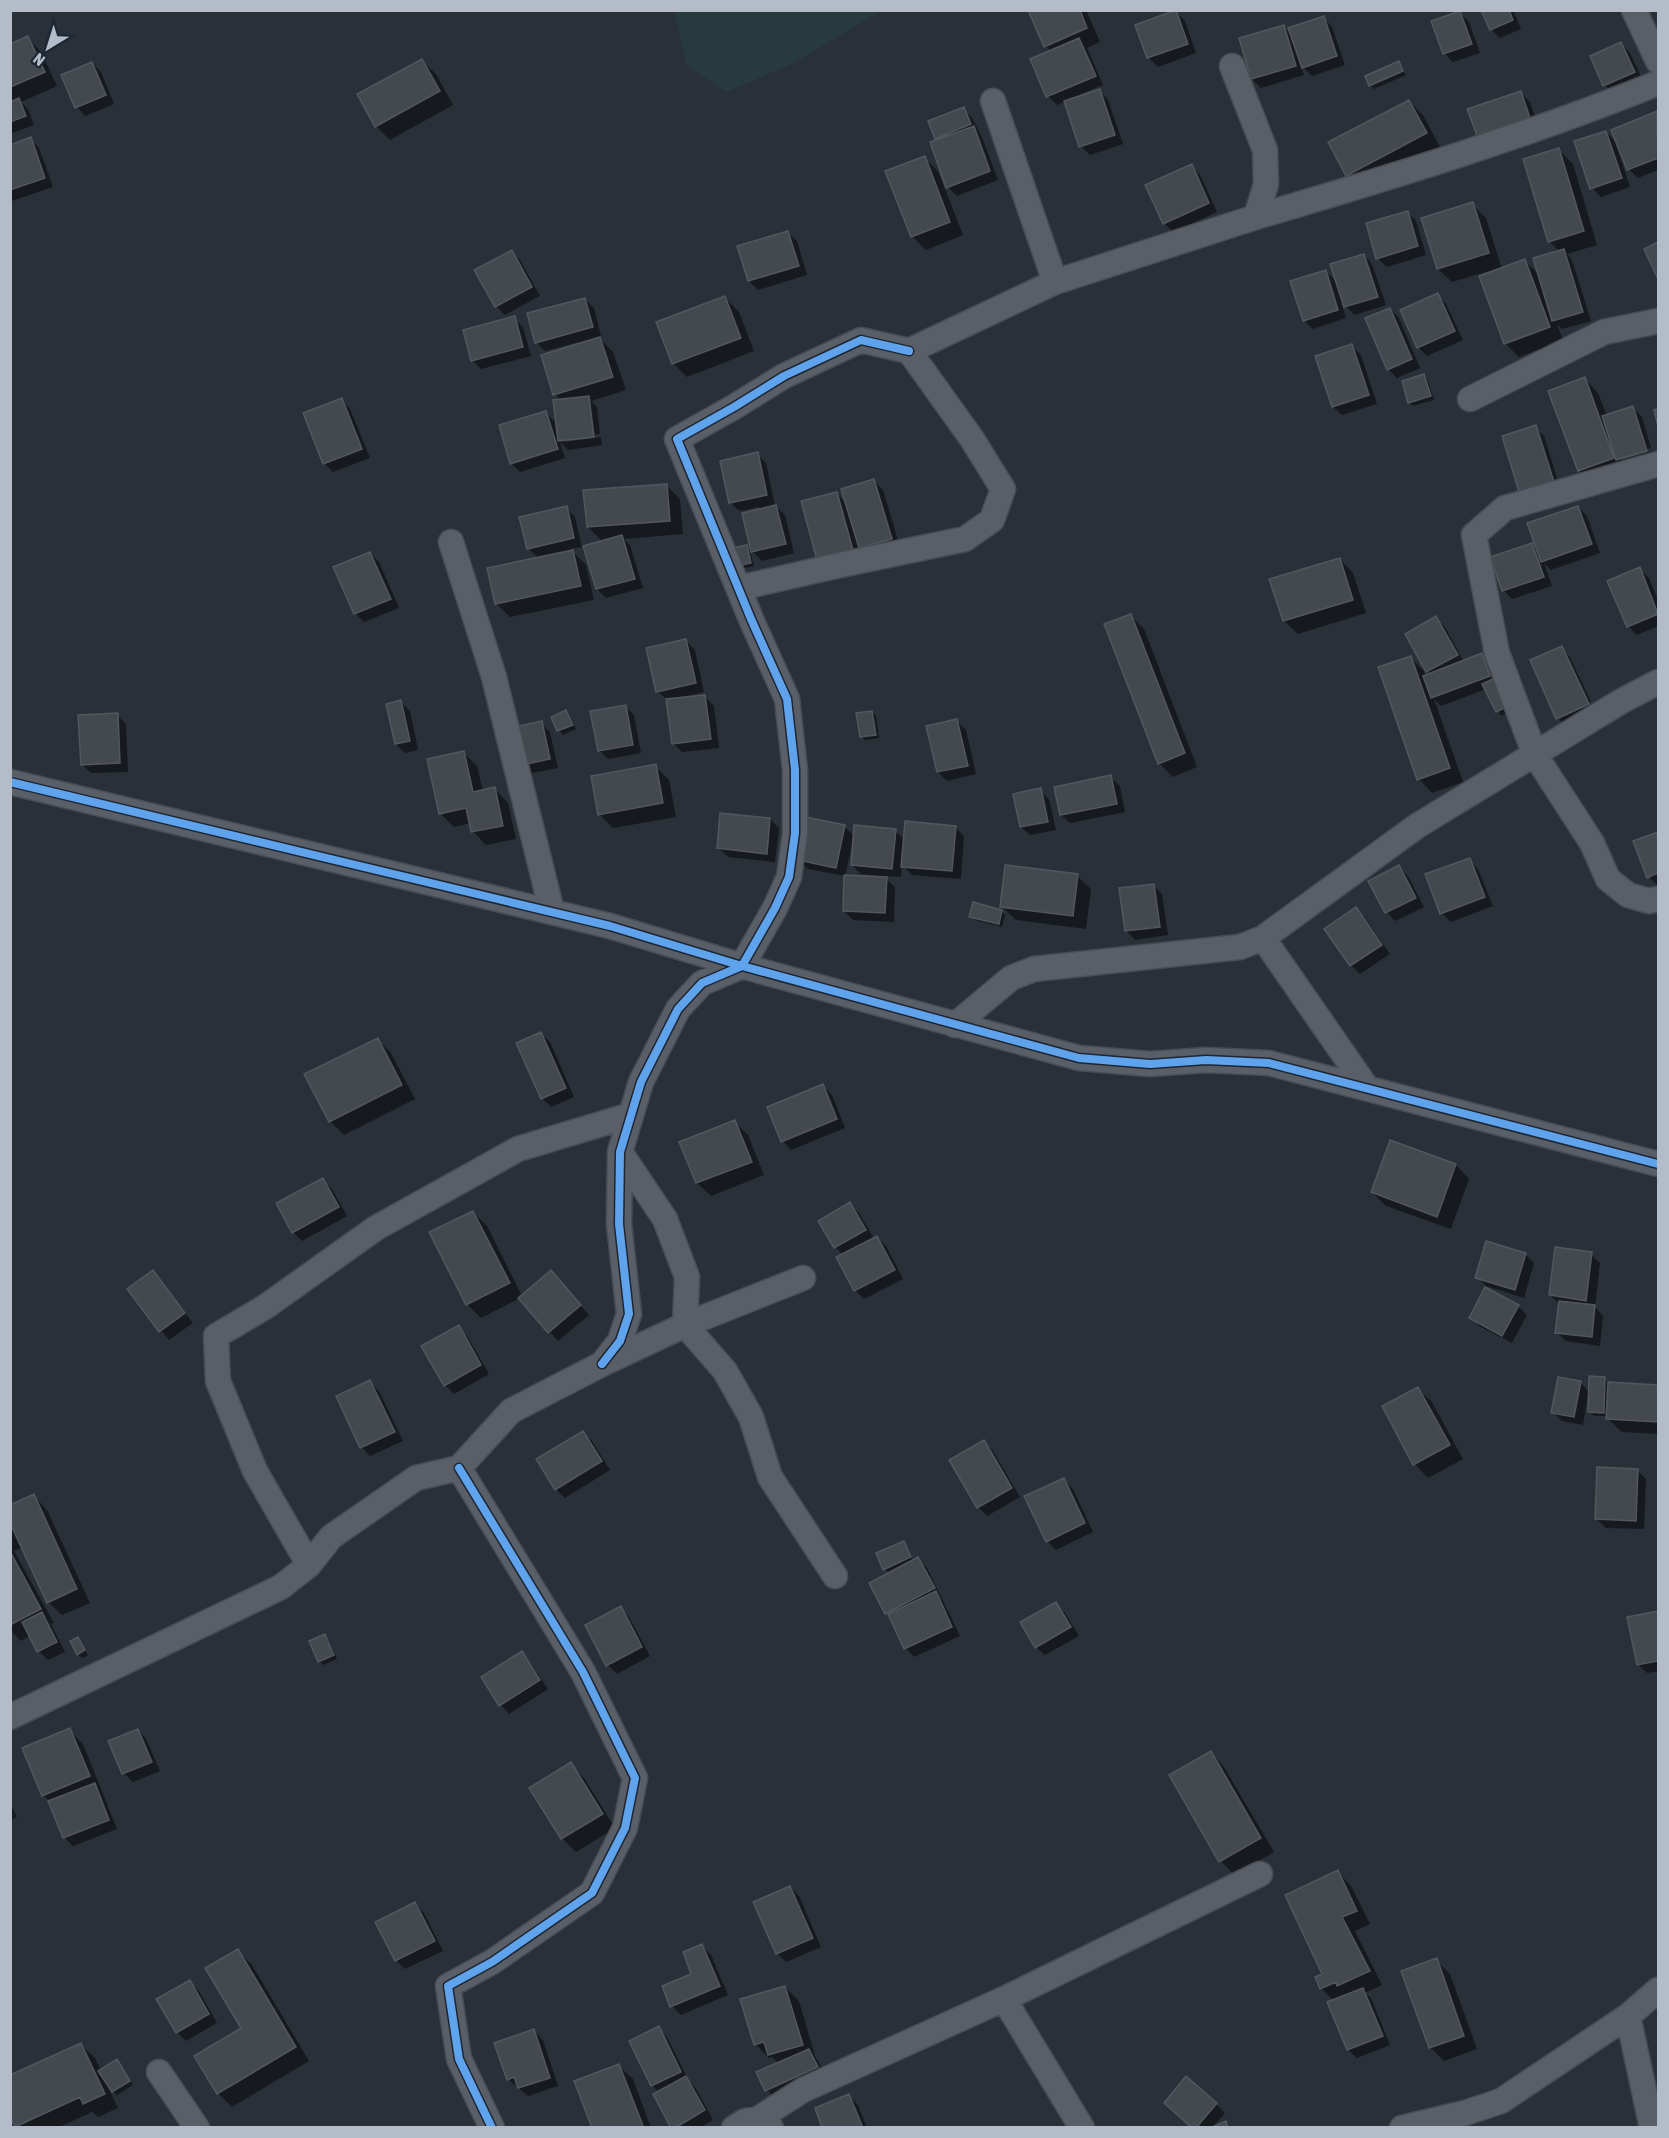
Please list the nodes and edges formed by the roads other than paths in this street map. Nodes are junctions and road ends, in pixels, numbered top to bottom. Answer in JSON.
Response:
{"nodes":[{"id":1,"x":1634,"y":10,"type":"edge"},
{"id":2,"x":1659,"y":61,"type":"edge"},
{"id":3,"x":1233,"y":66,"type":"dead end"},
{"id":4,"x":1659,"y":83,"type":"edge"},
{"id":5,"x":993,"y":101,"type":"dead end"},
{"id":6,"x":1256,"y":217,"type":"junction"},
{"id":7,"x":1055,"y":282,"type":"junction"},
{"id":8,"x":1659,"y":321,"type":"edge"},
{"id":9,"x":909,"y":351,"type":"junction"},
{"id":10,"x":1470,"y":399,"type":"dead end"},
{"id":11,"x":1659,"y":464,"type":"edge"},
{"id":12,"x":451,"y":542,"type":"dead end"},
{"id":13,"x":739,"y":588,"type":"junction"},
{"id":14,"x":1659,"y":682,"type":"edge"},
{"id":15,"x":1535,"y":755,"type":"junction"},
{"id":16,"x":10,"y":782,"type":"edge"},
{"id":17,"x":1659,"y":899,"type":"edge"},
{"id":18,"x":552,"y":912,"type":"junction"},
{"id":19,"x":1263,"y":938,"type":"junction"},
{"id":20,"x":742,"y":966,"type":"junction"},
{"id":21,"x":955,"y":1025,"type":"junction"},
{"id":22,"x":1367,"y":1088,"type":"junction"},
{"id":23,"x":631,"y":1115,"type":"junction"},
{"id":24,"x":620,"y":1152,"type":"junction"},
{"id":25,"x":1659,"y":1164,"type":"edge"},
{"id":26,"x":803,"y":1278,"type":"dead end"},
{"id":27,"x":685,"y":1325,"type":"junction"},
{"id":28,"x":602,"y":1364,"type":"junction"},
{"id":29,"x":459,"y":1468,"type":"junction"},
{"id":30,"x":309,"y":1565,"type":"junction"},
{"id":31,"x":835,"y":1576,"type":"dead end"},
{"id":32,"x":10,"y":1717,"type":"edge"},
{"id":33,"x":1260,"y":1874,"type":"dead end"},
{"id":34,"x":1659,"y":1990,"type":"edge"},
{"id":35,"x":1004,"y":1999,"type":"junction"},
{"id":36,"x":1628,"y":2016,"type":"junction"},
{"id":37,"x":159,"y":2072,"type":"dead end"},
{"id":38,"x":765,"y":2123,"type":"edge"},
{"id":39,"x":196,"y":2127,"type":"edge"},
{"id":40,"x":492,"y":2127,"type":"edge"},
{"id":41,"x":734,"y":2127,"type":"edge"},
{"id":42,"x":1082,"y":2127,"type":"edge"},
{"id":43,"x":1402,"y":2127,"type":"edge"},
{"id":44,"x":1652,"y":2127,"type":"edge"}],
"edges":[{"from":1,"to":2,"type":"street"},
{"from":3,"to":6,"type":"street"},
{"from":4,"to":6,"type":"street"},
{"from":5,"to":7,"type":"street"},
{"from":6,"to":7,"type":"street"},
{"from":7,"to":9,"type":"street"},
{"from":8,"to":10,"type":"street"},
{"from":9,"to":13,"type":"street"},
{"from":9,"to":13,"type":"street"},
{"from":11,"to":15,"type":"street"},
{"from":12,"to":18,"type":"street"},
{"from":13,"to":20,"type":"street"},
{"from":14,"to":15,"type":"street"},
{"from":15,"to":17,"type":"street"},
{"from":15,"to":19,"type":"street"},
{"from":16,"to":18,"type":"street"},
{"from":18,"to":20,"type":"street"},
{"from":19,"to":21,"type":"street"},
{"from":19,"to":22,"type":"street"},
{"from":20,"to":21,"type":"street"},
{"from":20,"to":23,"type":"street"},
{"from":21,"to":22,"type":"street"},
{"from":22,"to":25,"type":"street"},
{"from":23,"to":24,"type":"street"},
{"from":23,"to":30,"type":"street"},
{"from":24,"to":27,"type":"street"},
{"from":24,"to":28,"type":"street"},
{"from":26,"to":27,"type":"street"},
{"from":27,"to":28,"type":"street"},
{"from":27,"to":31,"type":"street"},
{"from":28,"to":29,"type":"street"},
{"from":29,"to":30,"type":"street"},
{"from":29,"to":40,"type":"street"},
{"from":30,"to":32,"type":"street"},
{"from":33,"to":35,"type":"street"},
{"from":34,"to":36,"type":"street"},
{"from":35,"to":38,"type":"street"},
{"from":35,"to":42,"type":"street"},
{"from":36,"to":43,"type":"street"},
{"from":36,"to":44,"type":"street"},
{"from":37,"to":39,"type":"street"},
{"from":38,"to":41,"type":"street"}]}
